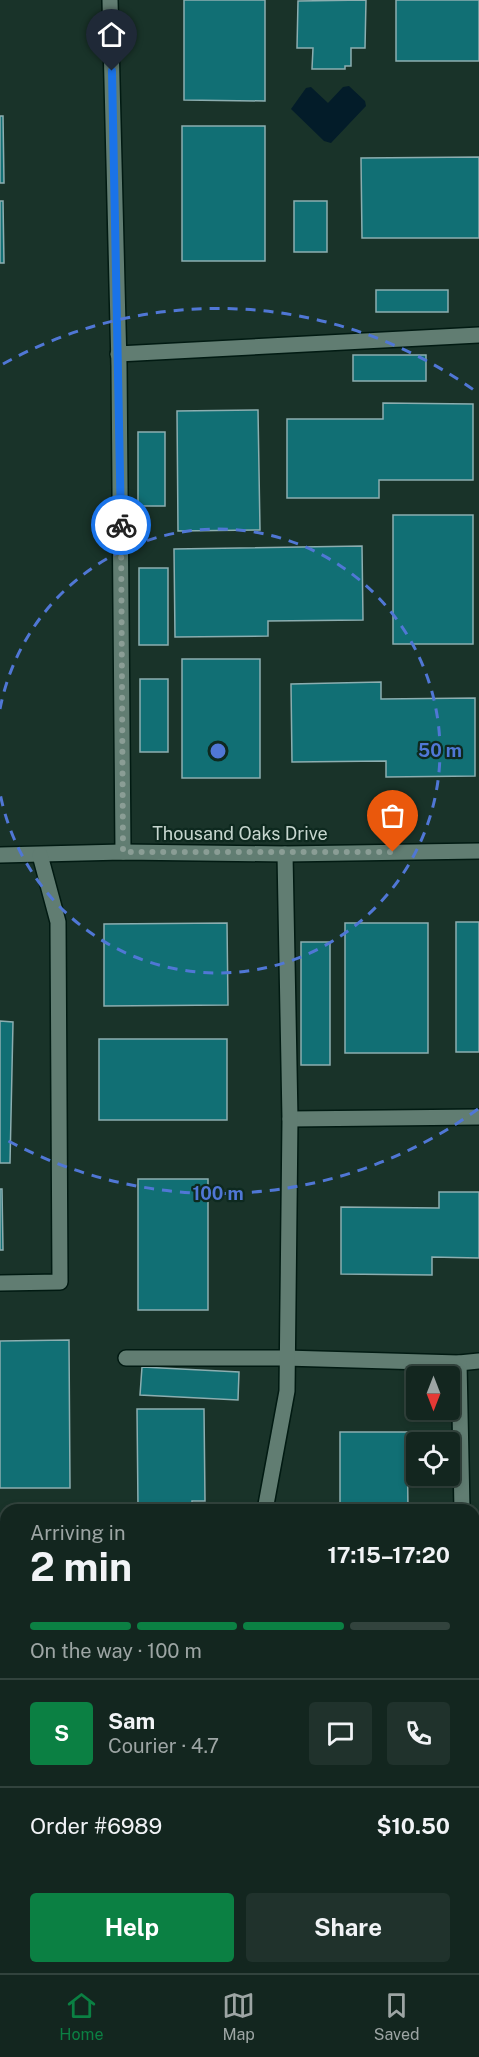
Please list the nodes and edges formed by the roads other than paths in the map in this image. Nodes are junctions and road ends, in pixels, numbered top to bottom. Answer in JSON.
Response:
{"nodes":[{"id":1,"x":110,"y":0,"type":"edge"},
{"id":2,"x":479,"y":335,"type":"edge"},
{"id":3,"x":118,"y":354,"type":"junction"},
{"id":4,"x":479,"y":851,"type":"edge"},
{"id":5,"x":123,"y":852,"type":"junction"},
{"id":6,"x":285,"y":854,"type":"junction"},
{"id":7,"x":0,"y":855,"type":"edge"},
{"id":8,"x":40,"y":855,"type":"junction"},
{"id":9,"x":479,"y":1117,"type":"edge"},
{"id":10,"x":290,"y":1119,"type":"junction"},
{"id":11,"x":0,"y":1283,"type":"edge"},
{"id":12,"x":126,"y":1358,"type":"dead end"},
{"id":13,"x":285,"y":1358,"type":"junction"},
{"id":14,"x":479,"y":1361,"type":"edge"},
{"id":15,"x":459,"y":1363,"type":"junction"},
{"id":16,"x":266,"y":1504,"type":"edge"},
{"id":17,"x":462,"y":1504,"type":"edge"}],
"edges":[{"from":1,"to":3,"type":"street"},
{"from":2,"to":3,"type":"street"},
{"from":3,"to":5,"type":"street"},
{"from":4,"to":6,"type":"street","name":"Thousand Oaks Drive"},
{"from":5,"to":6,"type":"street","name":"Thousand Oaks Drive"},
{"from":5,"to":8,"type":"street","name":"Thousand Oaks Drive"},
{"from":6,"to":10,"type":"street"},
{"from":7,"to":8,"type":"street","name":"Thousand Oaks Drive"},
{"from":8,"to":11,"type":"street"},
{"from":9,"to":10,"type":"street"},
{"from":10,"to":13,"type":"street"},
{"from":12,"to":13,"type":"street"},
{"from":13,"to":15,"type":"street"},
{"from":13,"to":16,"type":"street"},
{"from":14,"to":15,"type":"street"},
{"from":15,"to":17,"type":"street"}]}
